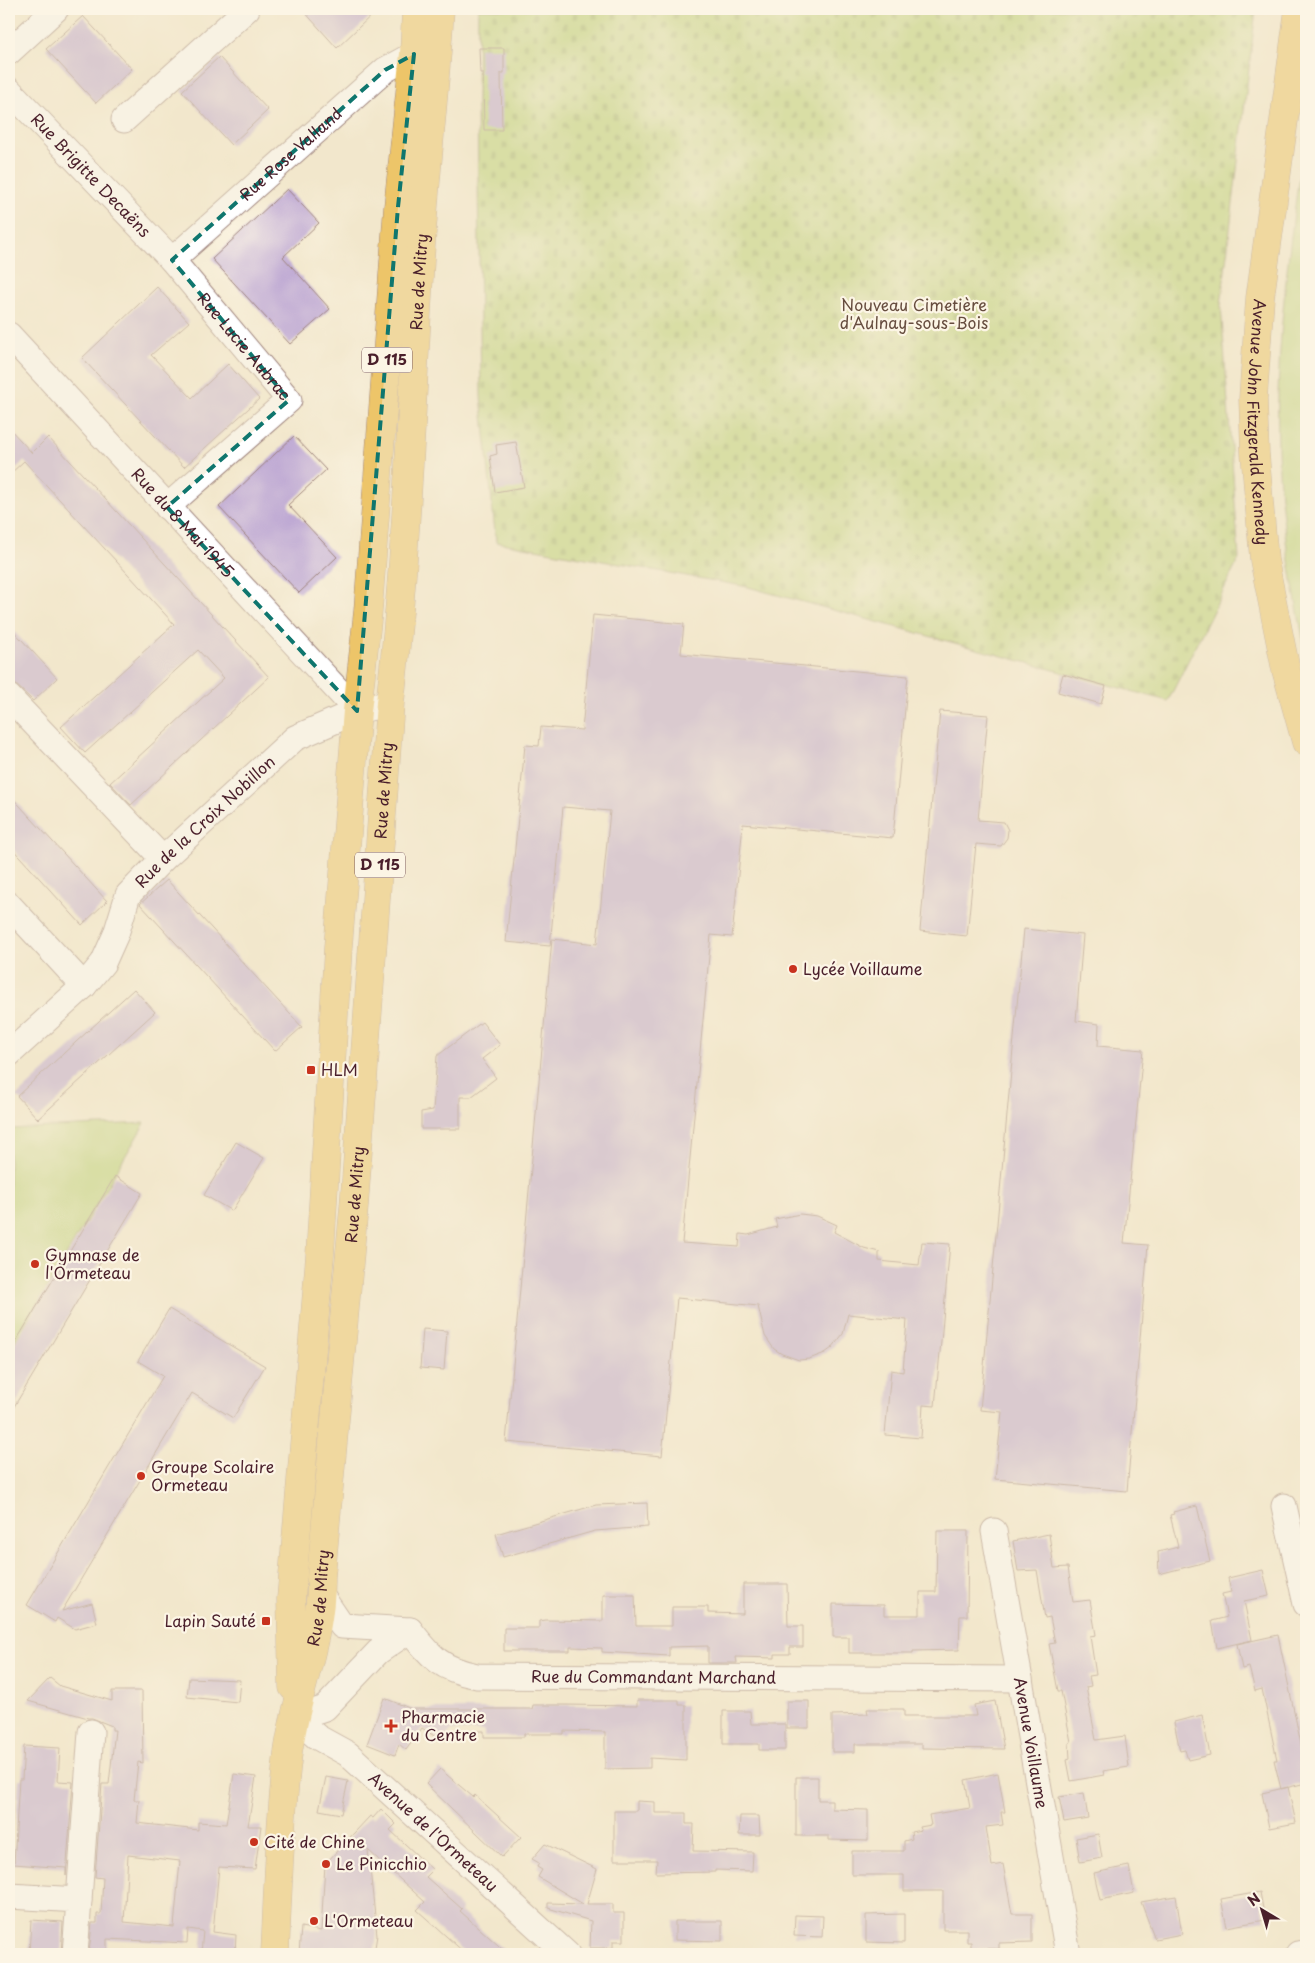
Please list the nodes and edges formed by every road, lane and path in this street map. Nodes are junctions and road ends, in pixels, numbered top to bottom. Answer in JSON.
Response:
{"nodes":[{"id":1,"x":56,"y":9,"type":"edge"},
{"id":2,"x":247,"y":9,"type":"edge"},
{"id":3,"x":416,"y":9,"type":"edge"},
{"id":4,"x":440,"y":9,"type":"edge"},
{"id":5,"x":1298,"y":9,"type":"edge"},
{"id":6,"x":9,"y":52,"type":"edge"},
{"id":7,"x":414,"y":54,"type":"junction"},
{"id":8,"x":9,"y":90,"type":"edge"},
{"id":9,"x":124,"y":120,"type":"dead end"},
{"id":10,"x":172,"y":260,"type":"junction"},
{"id":11,"x":9,"y":335,"type":"edge"},
{"id":12,"x":167,"y":507,"type":"junction"},
{"id":13,"x":9,"y":697,"type":"edge"},
{"id":14,"x":390,"y":703,"type":"junction"},
{"id":15,"x":357,"y":711,"type":"junction"},
{"id":16,"x":1306,"y":742,"type":"edge"},
{"id":17,"x":163,"y":859,"type":"junction"},
{"id":18,"x":9,"y":905,"type":"edge"},
{"id":19,"x":84,"y":986,"type":"junction"},
{"id":20,"x":9,"y":1054,"type":"edge"},
{"id":21,"x":1284,"y":1506,"type":"dead end"},
{"id":22,"x":994,"y":1532,"type":"dead end"},
{"id":23,"x":1306,"y":1604,"type":"edge"},
{"id":24,"x":339,"y":1628,"type":"junction"},
{"id":25,"x":410,"y":1630,"type":"junction"},
{"id":26,"x":292,"y":1645,"type":"junction"},
{"id":27,"x":364,"y":1667,"type":"junction"},
{"id":28,"x":1020,"y":1679,"type":"junction"},
{"id":29,"x":295,"y":1718,"type":"junction"},
{"id":30,"x":91,"y":1732,"type":"dead end"},
{"id":31,"x":9,"y":1896,"type":"edge"},
{"id":32,"x":79,"y":1900,"type":"junction"},
{"id":33,"x":1306,"y":1953,"type":"edge"},
{"id":34,"x":75,"y":1954,"type":"edge"},
{"id":35,"x":275,"y":1954,"type":"edge"},
{"id":36,"x":567,"y":1954,"type":"edge"},
{"id":37,"x":1068,"y":1954,"type":"edge"},
{"id":38,"x":1298,"y":1954,"type":"edge"}],
"edges":[{"from":1,"to":6,"type":"street"},
{"from":2,"to":9,"type":"street"},
{"from":3,"to":7,"type":"main road","name":"Rue de Mitry","number":"D 115"},
{"from":4,"to":14,"type":"main road","name":"Rue de Mitry","number":"D 115"},
{"from":5,"to":16,"type":"main road","name":"Avenue John Fitzgerald Kennedy"},
{"from":7,"to":10,"type":"street","name":"Rue Rose Valland"},
{"from":7,"to":15,"type":"main road","name":"Rue de Mitry","number":"D 115"},
{"from":8,"to":10,"type":"street","name":"Rue Brigitte Decaëns"},
{"from":10,"to":12,"type":"street","name":"Rue Lucie Aubrac"},
{"from":11,"to":12,"type":"street","name":"Rue du 8 Mai 1945"},
{"from":12,"to":15,"type":"street","name":"Rue du 8 Mai 1945"},
{"from":13,"to":17,"type":"street"},
{"from":14,"to":15,"type":"street","name":"Rue de la Croix Nobillon"},
{"from":14,"to":24,"type":"main road","name":"Rue de Mitry","number":"D 115"},
{"from":15,"to":17,"type":"street","name":"Rue de la Croix Nobillon"},
{"from":15,"to":26,"type":"main road","name":"Rue de Mitry","number":"D 115"},
{"from":17,"to":19,"type":"street","name":"Rue de la Croix Nobillon"},
{"from":18,"to":19,"type":"street"},
{"from":19,"to":20,"type":"street","name":"Rue de la Croix Nobillon"},
{"from":21,"to":23,"type":"street"},
{"from":22,"to":28,"type":"street","name":"Avenue Voillaume"},
{"from":24,"to":25,"type":"street"},
{"from":24,"to":26,"type":"street"},
{"from":24,"to":27,"type":"street"},
{"from":24,"to":29,"type":"main road","name":"Rue de Mitry","number":"D 115"},
{"from":25,"to":27,"type":"street"},
{"from":25,"to":28,"type":"street","name":"Rue du Commandant Marchand"},
{"from":26,"to":29,"type":"main road","name":"Rue de Mitry","number":"D 115"},
{"from":27,"to":29,"type":"street"},
{"from":28,"to":37,"type":"street","name":"Avenue Voillaume"},
{"from":29,"to":35,"type":"main road","name":"Rue de Mitry","number":"D 115"},
{"from":29,"to":36,"type":"street","name":"Avenue de l'Ormeteau"},
{"from":30,"to":32,"type":"street"},
{"from":31,"to":32,"type":"street"},
{"from":32,"to":34,"type":"street"},
{"from":33,"to":38,"type":"street"}]}
